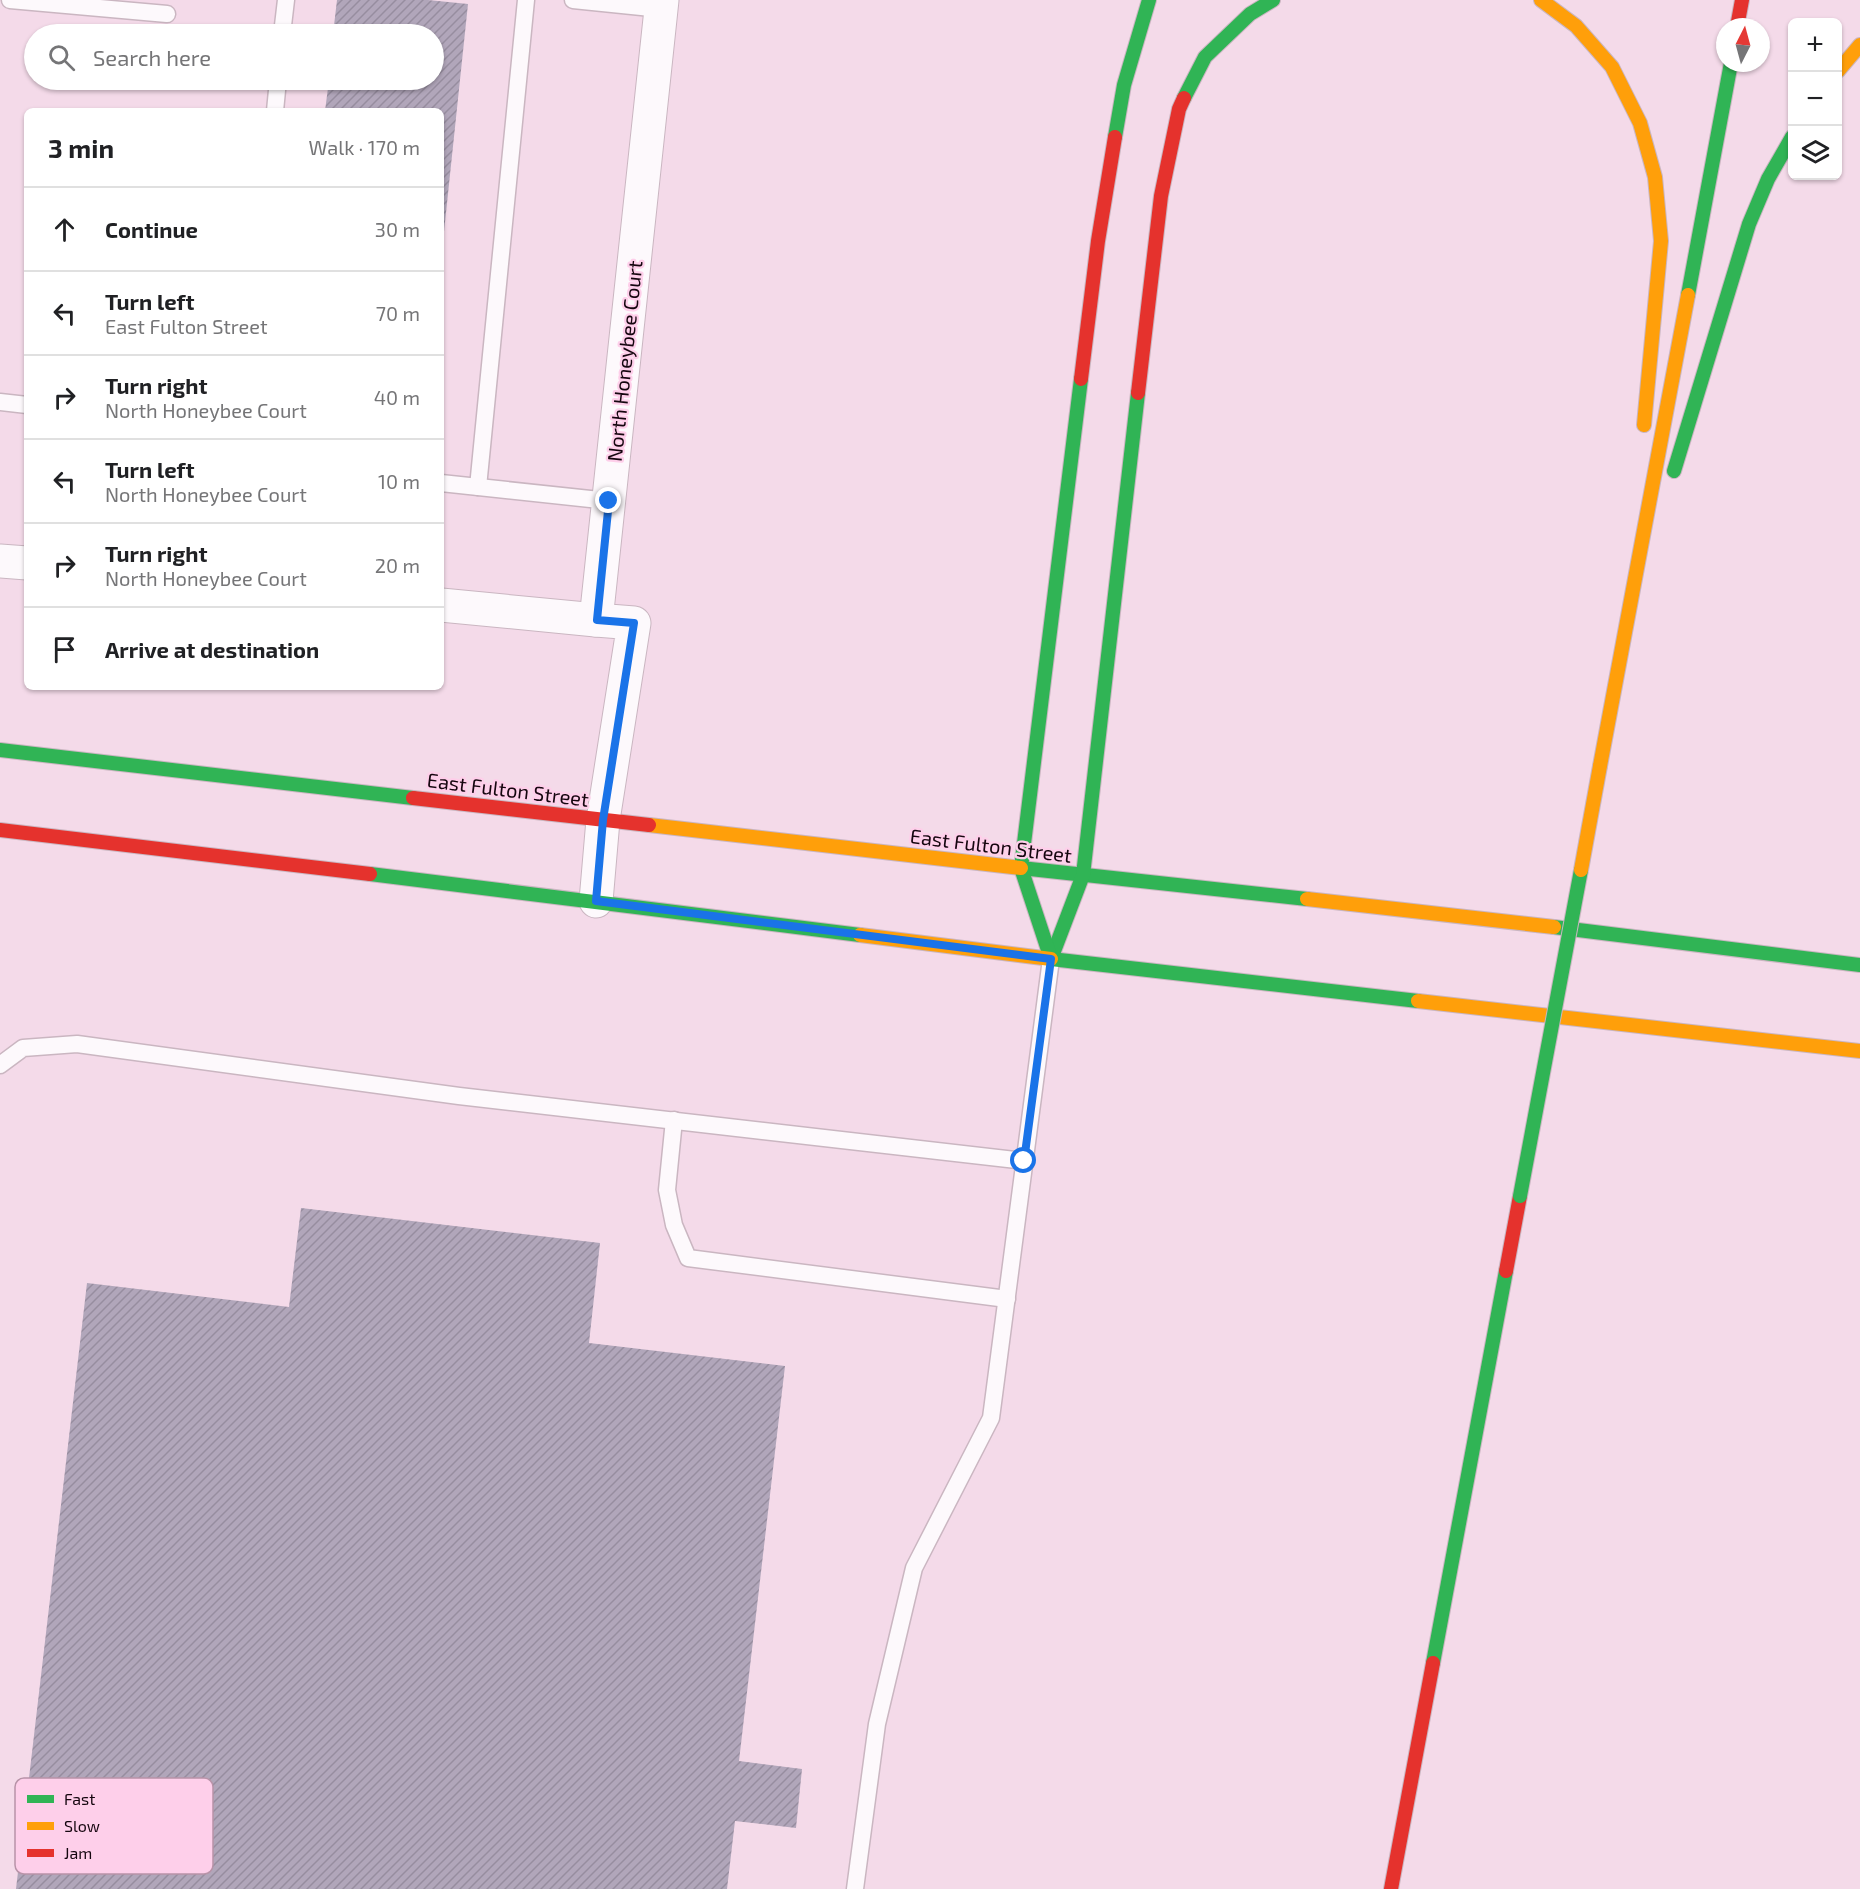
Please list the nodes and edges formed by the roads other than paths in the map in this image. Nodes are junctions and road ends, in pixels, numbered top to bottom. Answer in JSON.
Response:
{"nodes":[{"id":1,"x":10,"y":0,"type":"edge"},
{"id":2,"x":286,"y":0,"type":"edge"},
{"id":3,"x":526,"y":0,"type":"edge"},
{"id":4,"x":573,"y":0,"type":"edge"},
{"id":5,"x":1149,"y":0,"type":"edge"},
{"id":6,"x":1273,"y":0,"type":"edge"},
{"id":7,"x":1541,"y":0,"type":"edge"},
{"id":8,"x":1742,"y":0,"type":"edge"},
{"id":9,"x":662,"y":5,"type":"edge"},
{"id":10,"x":167,"y":14,"type":"dead end"},
{"id":11,"x":1739,"y":18,"type":"edge"},
{"id":12,"x":283,"y":24,"type":"edge"},
{"id":13,"x":1860,"y":45,"type":"edge"},
{"id":14,"x":1842,"y":66,"type":"edge"},
{"id":15,"x":1729,"y":72,"type":"edge"},
{"id":16,"x":277,"y":90,"type":"edge"},
{"id":17,"x":275,"y":108,"type":"edge"},
{"id":18,"x":1788,"y":143,"type":"edge"},
{"id":19,"x":0,"y":402,"type":"edge"},
{"id":20,"x":24,"y":405,"type":"edge"},
{"id":21,"x":1642,"y":442,"type":"dead end"},
{"id":22,"x":444,"y":483,"type":"edge"},
{"id":23,"x":1669,"y":486,"type":"dead end"},
{"id":24,"x":478,"y":487,"type":"junction"},
{"id":25,"x":1638,"y":489,"type":"dead end"},
{"id":26,"x":609,"y":501,"type":"junction"},
{"id":27,"x":1663,"y":509,"type":"dead end"},
{"id":28,"x":0,"y":561,"type":"edge"},
{"id":29,"x":24,"y":563,"type":"edge"},
{"id":30,"x":444,"y":605,"type":"edge"},
{"id":31,"x":597,"y":620,"type":"junction"},
{"id":32,"x":1623,"y":643,"type":"junction"},
{"id":33,"x":0,"y":750,"type":"edge"},
{"id":34,"x":603,"y":820,"type":"junction"},
{"id":35,"x":0,"y":830,"type":"edge"},
{"id":36,"x":1021,"y":868,"type":"junction"},
{"id":37,"x":1083,"y":875,"type":"junction"},
{"id":38,"x":596,"y":901,"type":"junction"},
{"id":39,"x":1051,"y":959,"type":"junction"},
{"id":40,"x":1860,"y":965,"type":"edge"},
{"id":41,"x":1860,"y":1051,"type":"edge"},
{"id":42,"x":0,"y":1065,"type":"edge"},
{"id":43,"x":674,"y":1120,"type":"junction"},
{"id":44,"x":1024,"y":1161,"type":"junction"},
{"id":45,"x":1007,"y":1299,"type":"junction"},
{"id":46,"x":855,"y":1889,"type":"edge"},
{"id":47,"x":1391,"y":1889,"type":"edge"}],
"edges":[{"from":1,"to":10,"type":"lane"},
{"from":2,"to":12,"type":"lane"},
{"from":3,"to":24,"type":"lane"},
{"from":4,"to":9,"type":"lane"},
{"from":5,"to":36,"type":"main road"},
{"from":6,"to":37,"type":"main road"},
{"from":7,"to":21,"type":"main road"},
{"from":8,"to":11,"type":"main road"},
{"from":9,"to":26,"type":"street","name":"North Honeybee Court"},
{"from":13,"to":14,"type":"main road"},
{"from":15,"to":32,"type":"main road"},
{"from":16,"to":17,"type":"lane"},
{"from":18,"to":23,"type":"main road"},
{"from":19,"to":20,"type":"lane"},
{"from":22,"to":24,"type":"lane"},
{"from":24,"to":26,"type":"lane"},
{"from":25,"to":32,"type":"main road"},
{"from":26,"to":31,"type":"street","name":"North Honeybee Court"},
{"from":27,"to":32,"type":"main road"},
{"from":28,"to":29,"type":"street"},
{"from":30,"to":31,"type":"street"},
{"from":31,"to":34,"type":"street"},
{"from":32,"to":47,"type":"main road","bridge":true},
{"from":33,"to":34,"type":"main road","name":"East Fulton Street"},
{"from":34,"to":36,"type":"main road","name":"East Fulton Street"},
{"from":34,"to":38,"type":"street"},
{"from":35,"to":38,"type":"main road"},
{"from":36,"to":37,"type":"main road","name":"East Fulton Street"},
{"from":36,"to":39,"type":"main road"},
{"from":37,"to":39,"type":"main road"},
{"from":37,"to":40,"type":"main road","name":"East Fulton Street"},
{"from":38,"to":39,"type":"main road"},
{"from":39,"to":41,"type":"main road"},
{"from":39,"to":44,"type":"lane"},
{"from":42,"to":43,"type":"lane"},
{"from":43,"to":44,"type":"lane"},
{"from":43,"to":45,"type":"lane"},
{"from":44,"to":45,"type":"lane"},
{"from":45,"to":46,"type":"lane"}]}
